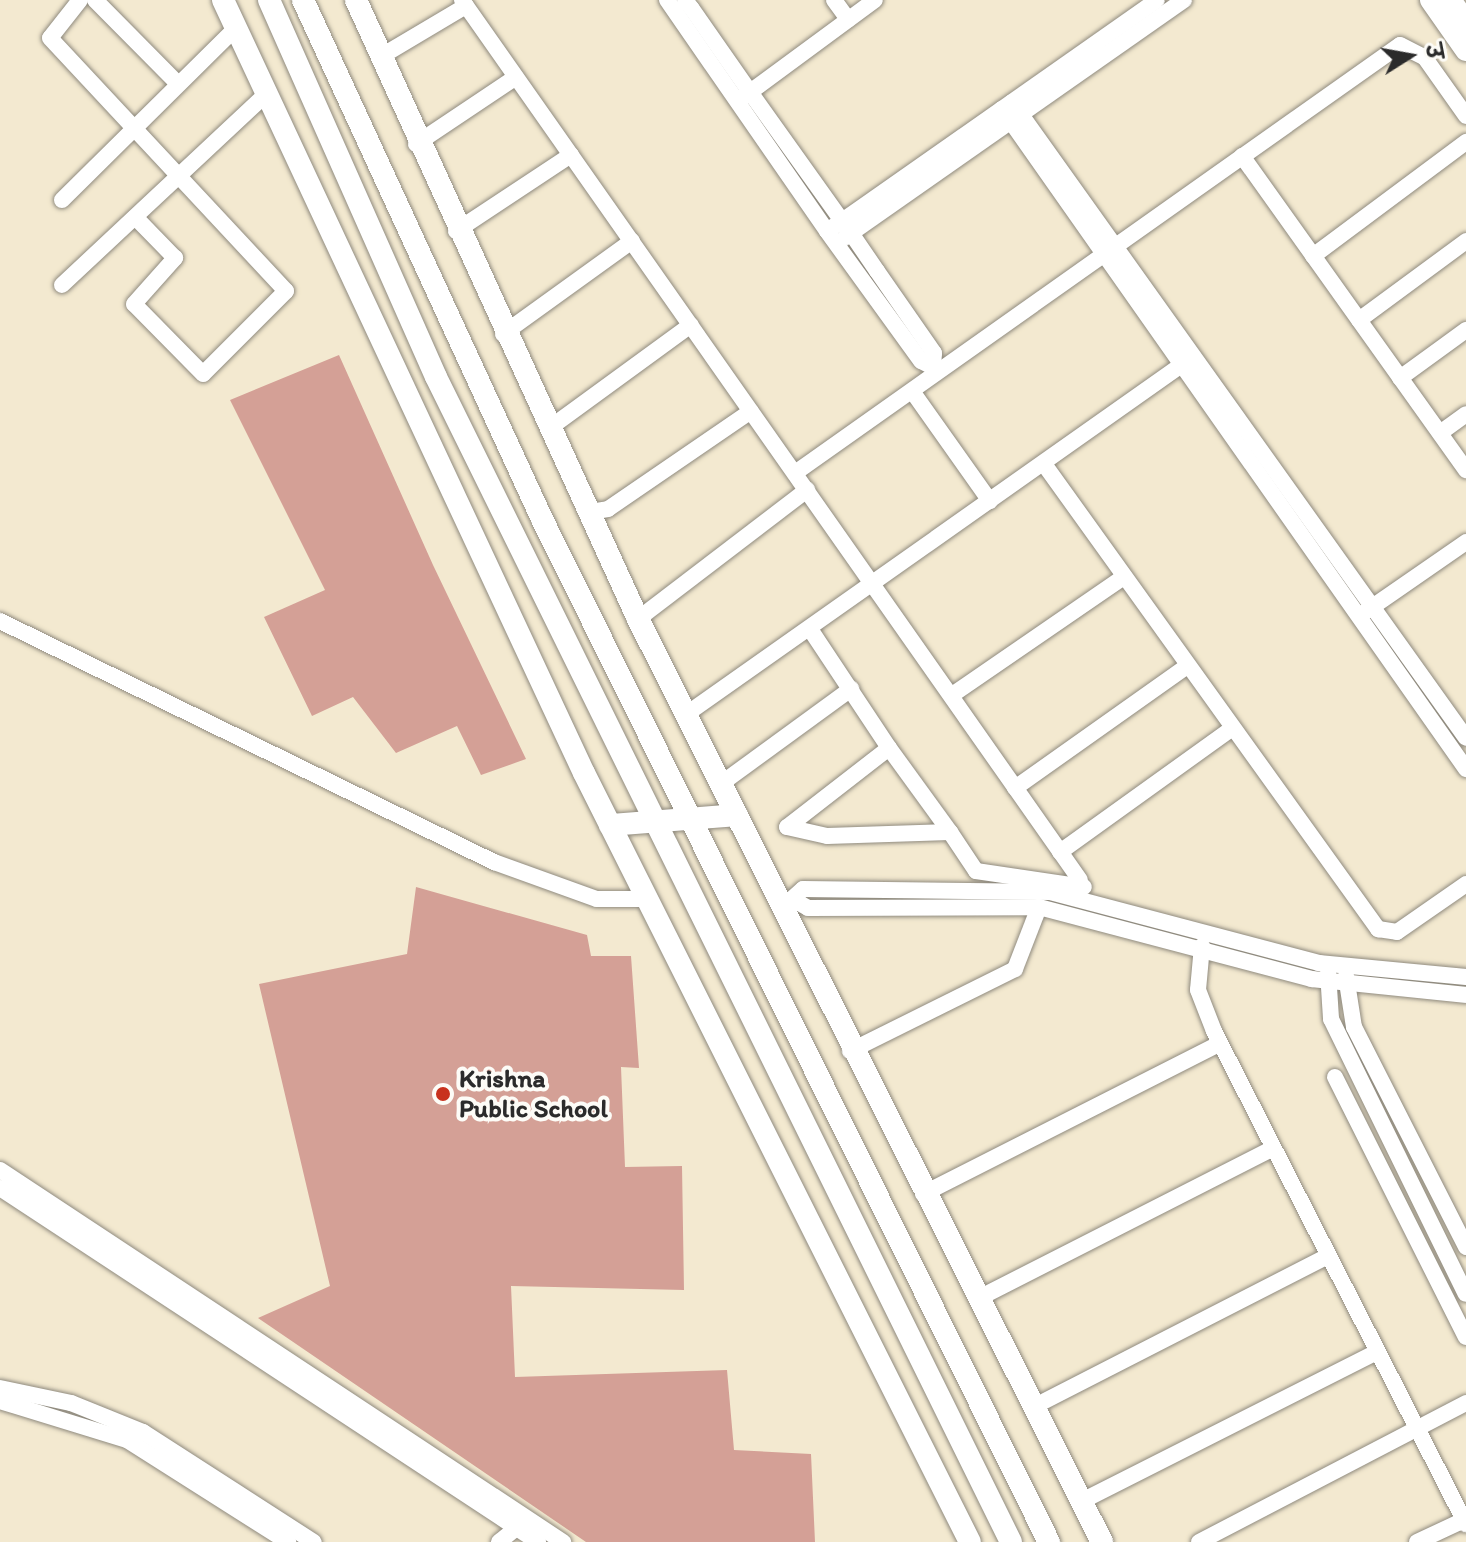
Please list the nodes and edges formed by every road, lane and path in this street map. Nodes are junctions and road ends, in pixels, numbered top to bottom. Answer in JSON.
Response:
{"nodes":[{"id":1,"x":80,"y":0,"type":"edge"},
{"id":2,"x":95,"y":0,"type":"edge"},
{"id":3,"x":223,"y":0,"type":"edge"},
{"id":4,"x":269,"y":0,"type":"edge"},
{"id":5,"x":303,"y":0,"type":"edge"},
{"id":6,"x":356,"y":0,"type":"edge"},
{"id":7,"x":667,"y":0,"type":"edge"},
{"id":8,"x":685,"y":0,"type":"edge"},
{"id":9,"x":834,"y":0,"type":"edge"},
{"id":10,"x":875,"y":0,"type":"edge"},
{"id":11,"x":1184,"y":0,"type":"edge"},
{"id":12,"x":1431,"y":0,"type":"edge"},
{"id":13,"x":1450,"y":0,"type":"edge"},
{"id":14,"x":1149,"y":2,"type":"edge"},
{"id":15,"x":464,"y":3,"type":"edge"},
{"id":16,"x":848,"y":19,"type":"junction"},
{"id":17,"x":1466,"y":22,"type":"edge"},
{"id":18,"x":235,"y":29,"type":"junction"},
{"id":19,"x":1466,"y":50,"type":"edge"},
{"id":20,"x":380,"y":57,"type":"junction"},
{"id":21,"x":516,"y":77,"type":"junction"},
{"id":22,"x":177,"y":83,"type":"junction"},
{"id":23,"x":265,"y":95,"type":"junction"},
{"id":24,"x":744,"y":96,"type":"junction"},
{"id":25,"x":1011,"y":112,"type":"junction"},
{"id":26,"x":1466,"y":116,"type":"edge"},
{"id":27,"x":134,"y":127,"type":"junction"},
{"id":28,"x":1466,"y":142,"type":"edge"},
{"id":29,"x":416,"y":144,"type":"junction"},
{"id":30,"x":571,"y":155,"type":"junction"},
{"id":31,"x":1242,"y":156,"type":"junction"},
{"id":32,"x":179,"y":173,"type":"junction"},
{"id":33,"x":62,"y":200,"type":"dead end"},
{"id":34,"x":135,"y":217,"type":"junction"},
{"id":35,"x":846,"y":227,"type":"junction"},
{"id":36,"x":456,"y":231,"type":"junction"},
{"id":37,"x":831,"y":238,"type":"junction"},
{"id":38,"x":632,"y":241,"type":"junction"},
{"id":39,"x":1466,"y":241,"type":"edge"},
{"id":40,"x":1110,"y":250,"type":"junction"},
{"id":41,"x":1313,"y":256,"type":"junction"},
{"id":42,"x":62,"y":285,"type":"dead end"},
{"id":43,"x":1359,"y":320,"type":"junction"},
{"id":44,"x":691,"y":325,"type":"junction"},
{"id":45,"x":1466,"y":330,"type":"edge"},
{"id":46,"x":503,"y":334,"type":"junction"},
{"id":47,"x":1188,"y":361,"type":"junction"},
{"id":48,"x":935,"y":370,"type":"junction"},
{"id":49,"x":1400,"y":378,"type":"junction"},
{"id":50,"x":912,"y":391,"type":"junction"},
{"id":51,"x":751,"y":411,"type":"junction"},
{"id":52,"x":1466,"y":414,"type":"edge"},
{"id":53,"x":551,"y":427,"type":"junction"},
{"id":54,"x":1440,"y":433,"type":"junction"},
{"id":55,"x":1044,"y":464,"type":"junction"},
{"id":56,"x":1466,"y":470,"type":"edge"},
{"id":57,"x":795,"y":473,"type":"junction"},
{"id":58,"x":807,"y":490,"type":"junction"},
{"id":59,"x":990,"y":501,"type":"junction"},
{"id":60,"x":590,"y":512,"type":"junction"},
{"id":61,"x":1466,"y":542,"type":"edge"},
{"id":62,"x":1124,"y":577,"type":"junction"},
{"id":63,"x":874,"y":584,"type":"junction"},
{"id":64,"x":1366,"y":612,"type":"junction"},
{"id":65,"x":638,"y":619,"type":"junction"},
{"id":66,"x":0,"y":621,"type":"edge"},
{"id":67,"x":810,"y":629,"type":"junction"},
{"id":68,"x":1187,"y":666,"type":"junction"},
{"id":69,"x":851,"y":689,"type":"junction"},
{"id":70,"x":952,"y":695,"type":"junction"},
{"id":71,"x":688,"y":713,"type":"junction"},
{"id":72,"x":1231,"y":729,"type":"junction"},
{"id":73,"x":1466,"y":738,"type":"edge"},
{"id":74,"x":889,"y":748,"type":"junction"},
{"id":75,"x":1466,"y":769,"type":"edge"},
{"id":76,"x":722,"y":783,"type":"junction"},
{"id":77,"x":1015,"y":788,"type":"junction"},
{"id":78,"x":737,"y":815,"type":"junction"},
{"id":79,"x":688,"y":820,"type":"junction"},
{"id":80,"x":652,"y":822,"type":"junction"},
{"id":81,"x":610,"y":825,"type":"junction"},
{"id":82,"x":950,"y":832,"type":"junction"},
{"id":83,"x":1060,"y":852,"type":"junction"},
{"id":84,"x":1080,"y":880,"type":"junction"},
{"id":85,"x":1466,"y":884,"type":"edge"},
{"id":86,"x":646,"y":899,"type":"junction"},
{"id":87,"x":784,"y":899,"type":"junction"},
{"id":88,"x":1093,"y":899,"type":"junction"},
{"id":89,"x":1039,"y":907,"type":"junction"},
{"id":90,"x":1202,"y":946,"type":"junction"},
{"id":91,"x":1338,"y":965,"type":"junction"},
{"id":92,"x":1466,"y":977,"type":"edge"},
{"id":93,"x":1326,"y":982,"type":"junction"},
{"id":94,"x":1345,"y":985,"type":"junction"},
{"id":95,"x":1466,"y":995,"type":"edge"},
{"id":96,"x":1220,"y":1043,"type":"junction"},
{"id":97,"x":850,"y":1051,"type":"junction"},
{"id":98,"x":1335,"y":1077,"type":"dead end"},
{"id":99,"x":1273,"y":1148,"type":"junction"},
{"id":100,"x":0,"y":1170,"type":"edge"},
{"id":101,"x":0,"y":1188,"type":"edge"},
{"id":102,"x":923,"y":1194,"type":"junction"},
{"id":103,"x":1466,"y":1247,"type":"edge"},
{"id":104,"x":1328,"y":1256,"type":"junction"},
{"id":105,"x":1466,"y":1294,"type":"edge"},
{"id":106,"x":977,"y":1299,"type":"junction"},
{"id":107,"x":1466,"y":1337,"type":"edge"},
{"id":108,"x":1377,"y":1352,"type":"junction"},
{"id":109,"x":0,"y":1388,"type":"edge"},
{"id":110,"x":0,"y":1401,"type":"edge"},
{"id":111,"x":1466,"y":1403,"type":"edge"},
{"id":112,"x":1033,"y":1407,"type":"junction"},
{"id":113,"x":1417,"y":1429,"type":"junction"},
{"id":114,"x":1082,"y":1501,"type":"junction"},
{"id":115,"x":1465,"y":1522,"type":"edge"},
{"id":116,"x":513,"y":1533,"type":"edge"},
{"id":117,"x":288,"y":1542,"type":"edge"},
{"id":118,"x":314,"y":1542,"type":"edge"},
{"id":119,"x":538,"y":1542,"type":"edge"},
{"id":120,"x":563,"y":1542,"type":"edge"},
{"id":121,"x":970,"y":1542,"type":"edge"},
{"id":122,"x":1011,"y":1542,"type":"edge"},
{"id":123,"x":1049,"y":1542,"type":"edge"},
{"id":124,"x":1102,"y":1542,"type":"edge"},
{"id":125,"x":1199,"y":1542,"type":"edge"},
{"id":126,"x":1417,"y":1542,"type":"edge"}],
"edges":[{"from":1,"to":27,"type":"street"},
{"from":2,"to":22,"type":"street"},
{"from":3,"to":18,"type":"street"},
{"from":4,"to":80,"type":"street"},
{"from":5,"to":79,"type":"street"},
{"from":6,"to":20,"type":"street"},
{"from":7,"to":24,"type":"street"},
{"from":8,"to":24,"type":"street"},
{"from":9,"to":16,"type":"street"},
{"from":10,"to":16,"type":"street"},
{"from":11,"to":25,"type":"street"},
{"from":12,"to":19,"type":"street"},
{"from":13,"to":17,"type":"street"},
{"from":14,"to":25,"type":"street"},
{"from":15,"to":20,"type":"street"},
{"from":15,"to":21,"type":"street"},
{"from":16,"to":24,"type":"street"},
{"from":18,"to":22,"type":"street"},
{"from":18,"to":23,"type":"street"},
{"from":20,"to":29,"type":"street"},
{"from":21,"to":29,"type":"street"},
{"from":21,"to":30,"type":"street"},
{"from":22,"to":27,"type":"street"},
{"from":23,"to":32,"type":"street"},
{"from":23,"to":81,"type":"street"},
{"from":24,"to":35,"type":"street"},
{"from":24,"to":37,"type":"street"},
{"from":25,"to":35,"type":"street"},
{"from":25,"to":40,"type":"street"},
{"from":26,"to":31,"type":"street"},
{"from":27,"to":32,"type":"street"},
{"from":27,"to":33,"type":"street"},
{"from":28,"to":41,"type":"street"},
{"from":29,"to":36,"type":"street"},
{"from":30,"to":36,"type":"street"},
{"from":30,"to":38,"type":"street"},
{"from":31,"to":40,"type":"street"},
{"from":31,"to":41,"type":"street"},
{"from":32,"to":34,"type":"street"},
{"from":32,"to":34,"type":"street"},
{"from":34,"to":42,"type":"street"},
{"from":35,"to":37,"type":"street"},
{"from":35,"to":48,"type":"street"},
{"from":36,"to":46,"type":"street"},
{"from":37,"to":48,"type":"street"},
{"from":38,"to":44,"type":"street"},
{"from":38,"to":46,"type":"street"},
{"from":39,"to":43,"type":"street"},
{"from":40,"to":47,"type":"street"},
{"from":40,"to":48,"type":"street"},
{"from":41,"to":43,"type":"street"},
{"from":43,"to":49,"type":"street"},
{"from":44,"to":51,"type":"street"},
{"from":44,"to":53,"type":"street"},
{"from":45,"to":49,"type":"street"},
{"from":46,"to":53,"type":"street"},
{"from":47,"to":55,"type":"street"},
{"from":47,"to":64,"type":"street"},
{"from":48,"to":50,"type":"street"},
{"from":49,"to":54,"type":"street"},
{"from":50,"to":57,"type":"street"},
{"from":50,"to":59,"type":"street"},
{"from":51,"to":57,"type":"street"},
{"from":51,"to":60,"type":"street"},
{"from":52,"to":54,"type":"street"},
{"from":53,"to":60,"type":"street"},
{"from":54,"to":56,"type":"street"},
{"from":55,"to":59,"type":"street"},
{"from":55,"to":62,"type":"street"},
{"from":57,"to":58,"type":"street"},
{"from":58,"to":63,"type":"street"},
{"from":58,"to":65,"type":"street"},
{"from":59,"to":63,"type":"street"},
{"from":60,"to":65,"type":"street"},
{"from":61,"to":64,"type":"street"},
{"from":62,"to":68,"type":"street"},
{"from":62,"to":70,"type":"street"},
{"from":63,"to":67,"type":"street"},
{"from":63,"to":70,"type":"street"},
{"from":64,"to":73,"type":"street"},
{"from":64,"to":75,"type":"street"},
{"from":65,"to":71,"type":"street"},
{"from":66,"to":86,"type":"street"},
{"from":67,"to":69,"type":"street"},
{"from":67,"to":71,"type":"street"},
{"from":68,"to":72,"type":"street"},
{"from":68,"to":77,"type":"street"},
{"from":69,"to":74,"type":"street"},
{"from":69,"to":76,"type":"street"},
{"from":70,"to":77,"type":"street"},
{"from":71,"to":76,"type":"street"},
{"from":72,"to":83,"type":"street"},
{"from":72,"to":85,"type":"street"},
{"from":74,"to":82,"type":"street"},
{"from":74,"to":82,"type":"street"},
{"from":76,"to":78,"type":"street"},
{"from":77,"to":83,"type":"street"},
{"from":78,"to":79,"type":"street"},
{"from":78,"to":87,"type":"street"},
{"from":79,"to":80,"type":"street"},
{"from":79,"to":123,"type":"street"},
{"from":80,"to":81,"type":"street"},
{"from":80,"to":122,"type":"street"},
{"from":81,"to":86,"type":"street"},
{"from":82,"to":84,"type":"street"},
{"from":83,"to":84,"type":"street"},
{"from":84,"to":88,"type":"street"},
{"from":86,"to":121,"type":"street"},
{"from":87,"to":88,"type":"street"},
{"from":87,"to":89,"type":"street"},
{"from":87,"to":97,"type":"street"},
{"from":88,"to":91,"type":"street"},
{"from":89,"to":90,"type":"street"},
{"from":89,"to":97,"type":"street"},
{"from":90,"to":93,"type":"street"},
{"from":90,"to":96,"type":"street"},
{"from":91,"to":92,"type":"street"},
{"from":91,"to":93,"type":"street"},
{"from":91,"to":94,"type":"street"},
{"from":93,"to":94,"type":"street"},
{"from":93,"to":105,"type":"street"},
{"from":94,"to":95,"type":"street"},
{"from":94,"to":103,"type":"street"},
{"from":96,"to":99,"type":"street"},
{"from":96,"to":102,"type":"street"},
{"from":97,"to":102,"type":"street"},
{"from":98,"to":107,"type":"street"},
{"from":99,"to":104,"type":"street"},
{"from":99,"to":106,"type":"street"},
{"from":100,"to":116,"type":"street"},
{"from":101,"to":116,"type":"street"},
{"from":102,"to":106,"type":"street"},
{"from":104,"to":108,"type":"street"},
{"from":104,"to":112,"type":"street"},
{"from":106,"to":112,"type":"street"},
{"from":108,"to":113,"type":"street"},
{"from":108,"to":114,"type":"street"},
{"from":109,"to":118,"type":"street"},
{"from":110,"to":117,"type":"street"},
{"from":111,"to":113,"type":"street"},
{"from":112,"to":114,"type":"street"},
{"from":113,"to":115,"type":"street"},
{"from":113,"to":125,"type":"street"},
{"from":114,"to":124,"type":"street"},
{"from":115,"to":126,"type":"street"},
{"from":116,"to":119,"type":"street"},
{"from":116,"to":120,"type":"street"}]}
